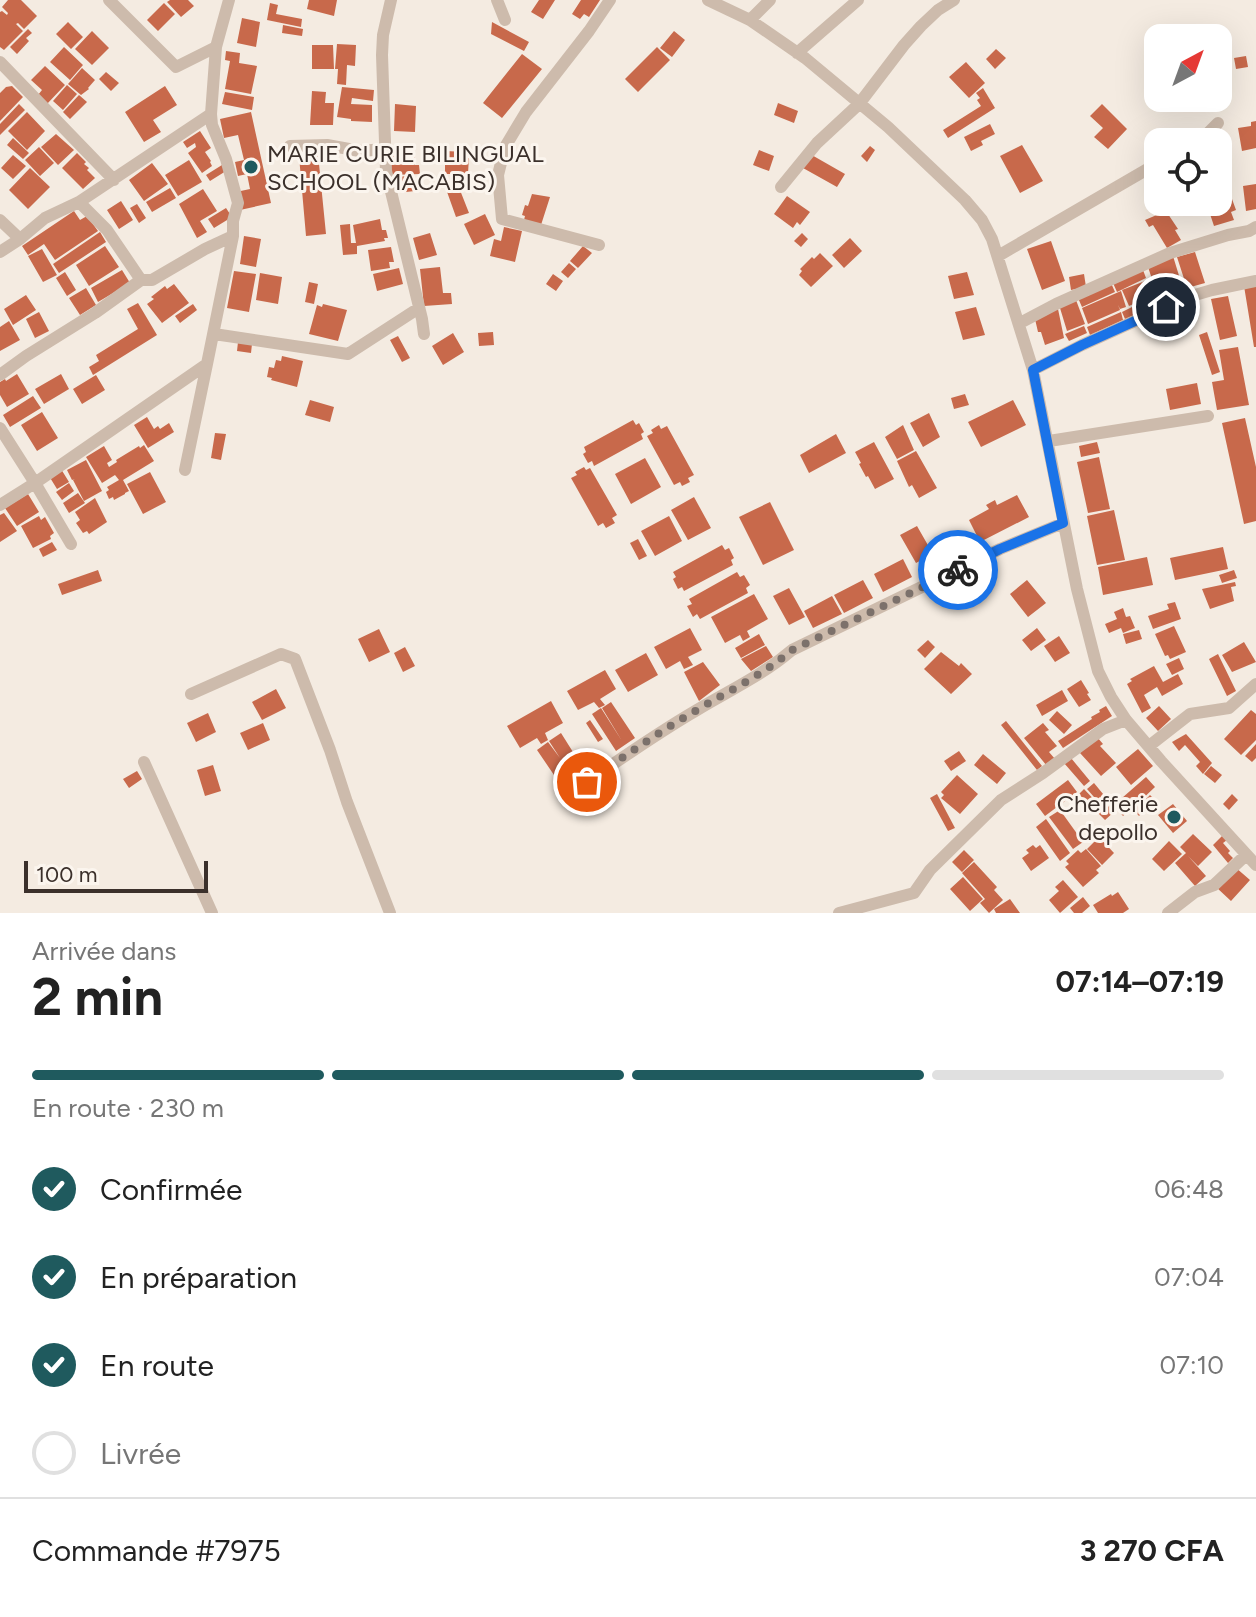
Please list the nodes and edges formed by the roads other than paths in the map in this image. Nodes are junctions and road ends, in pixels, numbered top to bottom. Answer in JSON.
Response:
{"nodes":[{"id":1,"x":109,"y":0,"type":"edge"},
{"id":2,"x":229,"y":0,"type":"edge"},
{"id":3,"x":391,"y":0,"type":"edge"},
{"id":4,"x":497,"y":0,"type":"edge"},
{"id":5,"x":610,"y":0,"type":"edge"},
{"id":6,"x":708,"y":0,"type":"edge"},
{"id":7,"x":770,"y":0,"type":"edge"},
{"id":8,"x":858,"y":0,"type":"edge"},
{"id":9,"x":954,"y":0,"type":"edge"},
{"id":10,"x":505,"y":20,"type":"dead end"},
{"id":11,"x":750,"y":20,"type":"junction"},
{"id":12,"x":216,"y":47,"type":"junction"},
{"id":13,"x":797,"y":53,"type":"junction"},
{"id":14,"x":0,"y":62,"type":"edge"},
{"id":15,"x":859,"y":104,"type":"junction"},
{"id":16,"x":211,"y":114,"type":"junction"},
{"id":17,"x":1218,"y":123,"type":"dead end"},
{"id":18,"x":1213,"y":128,"type":"edge"},
{"id":19,"x":290,"y":146,"type":"dead end"},
{"id":20,"x":384,"y":149,"type":"junction"},
{"id":21,"x":1144,"y":171,"type":"edge"},
{"id":22,"x":114,"y":180,"type":"junction"},
{"id":23,"x":781,"y":187,"type":"dead end"},
{"id":24,"x":79,"y":202,"type":"junction"},
{"id":25,"x":0,"y":220,"type":"edge"},
{"id":26,"x":1256,"y":227,"type":"edge"},
{"id":27,"x":233,"y":236,"type":"junction"},
{"id":28,"x":20,"y":239,"type":"junction"},
{"id":29,"x":599,"y":245,"type":"dead end"},
{"id":30,"x":0,"y":252,"type":"edge"},
{"id":31,"x":998,"y":256,"type":"junction"},
{"id":32,"x":141,"y":280,"type":"junction"},
{"id":33,"x":1256,"y":281,"type":"edge"},
{"id":34,"x":419,"y":308,"type":"junction"},
{"id":35,"x":1020,"y":323,"type":"junction"},
{"id":36,"x":214,"y":334,"type":"junction"},
{"id":37,"x":424,"y":334,"type":"dead end"},
{"id":38,"x":207,"y":364,"type":"junction"},
{"id":39,"x":1033,"y":370,"type":"junction"},
{"id":40,"x":0,"y":375,"type":"edge"},
{"id":41,"x":1208,"y":416,"type":"dead end"},
{"id":42,"x":0,"y":428,"type":"edge"},
{"id":43,"x":1049,"y":441,"type":"junction"},
{"id":44,"x":185,"y":470,"type":"dead end"},
{"id":45,"x":35,"y":483,"type":"junction"},
{"id":46,"x":0,"y":505,"type":"edge"},
{"id":47,"x":1063,"y":523,"type":"junction"},
{"id":48,"x":71,"y":544,"type":"dead end"},
{"id":49,"x":1256,"y":684,"type":"edge"},
{"id":50,"x":191,"y":694,"type":"dead end"},
{"id":51,"x":1126,"y":720,"type":"junction"},
{"id":52,"x":1149,"y":746,"type":"junction"},
{"id":53,"x":144,"y":762,"type":"dead end"},
{"id":54,"x":587,"y":782,"type":"dead end"},
{"id":55,"x":1251,"y":860,"type":"edge"},
{"id":56,"x":212,"y":913,"type":"edge"},
{"id":57,"x":390,"y":913,"type":"edge"},
{"id":58,"x":839,"y":913,"type":"edge"},
{"id":59,"x":1168,"y":913,"type":"edge"}],
"edges":[{"from":1,"to":12,"type":"street"},
{"from":2,"to":12,"type":"street"},
{"from":3,"to":20,"type":"street"},
{"from":4,"to":10,"type":"street"},
{"from":5,"to":29,"type":"street"},
{"from":6,"to":11,"type":"street"},
{"from":7,"to":11,"type":"street"},
{"from":8,"to":13,"type":"street"},
{"from":9,"to":15,"type":"street"},
{"from":11,"to":13,"type":"street"},
{"from":12,"to":16,"type":"street"},
{"from":13,"to":15,"type":"street"},
{"from":14,"to":22,"type":"street"},
{"from":15,"to":23,"type":"street"},
{"from":15,"to":31,"type":"street"},
{"from":16,"to":22,"type":"street"},
{"from":16,"to":27,"type":"street"},
{"from":17,"to":18,"type":"street"},
{"from":19,"to":20,"type":"street"},
{"from":20,"to":34,"type":"street"},
{"from":21,"to":31,"type":"street"},
{"from":22,"to":24,"type":"street"},
{"from":24,"to":28,"type":"street"},
{"from":24,"to":32,"type":"street"},
{"from":25,"to":28,"type":"street"},
{"from":26,"to":35,"type":"street"},
{"from":27,"to":32,"type":"street"},
{"from":27,"to":36,"type":"street"},
{"from":28,"to":30,"type":"street"},
{"from":31,"to":35,"type":"street"},
{"from":32,"to":40,"type":"street"},
{"from":33,"to":39,"type":"street"},
{"from":34,"to":36,"type":"street"},
{"from":34,"to":37,"type":"street"},
{"from":35,"to":39,"type":"street"},
{"from":36,"to":38,"type":"street"},
{"from":38,"to":44,"type":"street"},
{"from":38,"to":45,"type":"street"},
{"from":39,"to":43,"type":"street"},
{"from":41,"to":43,"type":"street"},
{"from":42,"to":45,"type":"street"},
{"from":43,"to":47,"type":"street"},
{"from":45,"to":46,"type":"street"},
{"from":45,"to":48,"type":"street"},
{"from":47,"to":51,"type":"street"},
{"from":47,"to":54,"type":"street"},
{"from":49,"to":52,"type":"street"},
{"from":50,"to":57,"type":"street"},
{"from":51,"to":52,"type":"street"},
{"from":51,"to":58,"type":"street"},
{"from":52,"to":55,"type":"street"},
{"from":53,"to":56,"type":"street"},
{"from":55,"to":59,"type":"street"}]}
